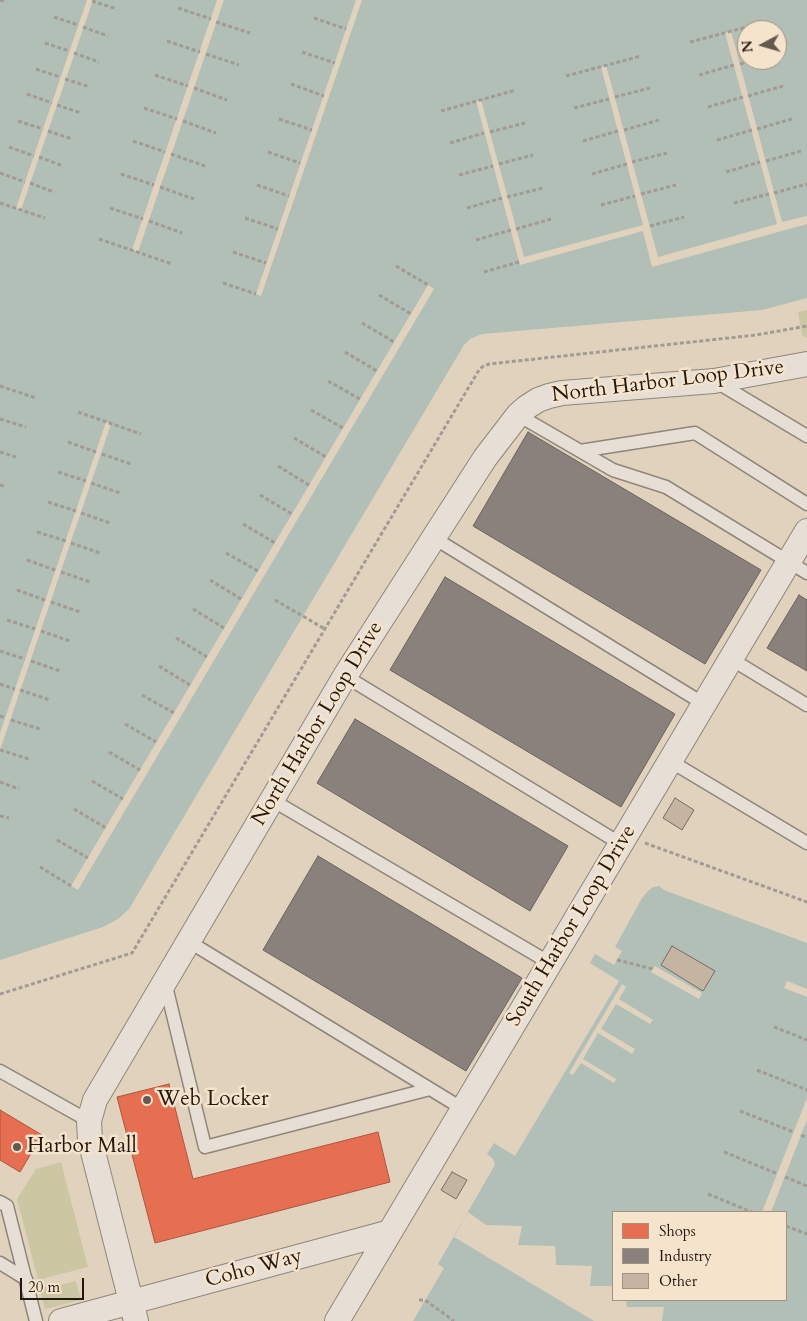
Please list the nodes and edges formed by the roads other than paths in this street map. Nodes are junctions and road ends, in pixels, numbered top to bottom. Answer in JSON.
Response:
{"nodes":[{"id":1,"x":807,"y":364,"type":"edge"},
{"id":2,"x":714,"y":381,"type":"junction"},
{"id":3,"x":518,"y":415,"type":"junction"},
{"id":4,"x":807,"y":436,"type":"edge"},
{"id":5,"x":580,"y":451,"type":"junction"},
{"id":6,"x":807,"y":504,"type":"edge"},
{"id":7,"x":807,"y":531,"type":"edge"},
{"id":8,"x":434,"y":538,"type":"junction"},
{"id":9,"x":798,"y":567,"type":"edge"},
{"id":10,"x":731,"y":659,"type":"junction"},
{"id":11,"x":345,"y":676,"type":"junction"},
{"id":12,"x":704,"y":704,"type":"junction"},
{"id":13,"x":807,"y":705,"type":"edge"},
{"id":14,"x":670,"y":761,"type":"junction"},
{"id":15,"x":272,"y":800,"type":"junction"},
{"id":16,"x":624,"y":839,"type":"junction"},
{"id":17,"x":807,"y":843,"type":"edge"},
{"id":18,"x":188,"y":941,"type":"junction"},
{"id":19,"x":550,"y":963,"type":"junction"},
{"id":20,"x":164,"y":981,"type":"junction"},
{"id":21,"x":0,"y":1071,"type":"edge"},
{"id":22,"x":430,"y":1088,"type":"junction"},
{"id":23,"x":463,"y":1109,"type":"junction"},
{"id":24,"x":89,"y":1121,"type":"junction"},
{"id":25,"x":0,"y":1202,"type":"edge"},
{"id":26,"x":390,"y":1232,"type":"junction"},
{"id":27,"x":0,"y":1263,"type":"edge"},
{"id":28,"x":26,"y":1279,"type":"junction"},
{"id":29,"x":134,"y":1311,"type":"edge"},
{"id":30,"x":36,"y":1321,"type":"edge"},
{"id":31,"x":61,"y":1321,"type":"edge"},
{"id":32,"x":337,"y":1321,"type":"edge"}],
"edges":[{"from":1,"to":2,"type":"street","name":"North Harbor Loop Drive"},
{"from":2,"to":3,"type":"street","name":"North Harbor Loop Drive"},
{"from":2,"to":4,"type":"lane"},
{"from":3,"to":5,"type":"lane"},
{"from":3,"to":8,"type":"street","name":"North Harbor Loop Drive"},
{"from":5,"to":6,"type":"lane"},
{"from":5,"to":9,"type":"lane"},
{"from":7,"to":9,"type":"street","name":"South Harbor Loop Drive"},
{"from":8,"to":11,"type":"street","name":"North Harbor Loop Drive"},
{"from":8,"to":12,"type":"lane"},
{"from":9,"to":10,"type":"street","name":"South Harbor Loop Drive"},
{"from":10,"to":12,"type":"street","name":"South Harbor Loop Drive"},
{"from":10,"to":13,"type":"lane"},
{"from":11,"to":15,"type":"street","name":"North Harbor Loop Drive"},
{"from":11,"to":16,"type":"lane"},
{"from":12,"to":14,"type":"street","name":"South Harbor Loop Drive"},
{"from":14,"to":16,"type":"street","name":"South Harbor Loop Drive"},
{"from":14,"to":17,"type":"lane"},
{"from":15,"to":18,"type":"street","name":"North Harbor Loop Drive"},
{"from":15,"to":19,"type":"lane"},
{"from":16,"to":19,"type":"street","name":"South Harbor Loop Drive"},
{"from":18,"to":20,"type":"street","name":"North Harbor Loop Drive"},
{"from":18,"to":22,"type":"lane"},
{"from":19,"to":23,"type":"street","name":"South Harbor Loop Drive"},
{"from":20,"to":22,"type":"lane"},
{"from":20,"to":24,"type":"street","name":"North Harbor Loop Drive"},
{"from":21,"to":24,"type":"lane"},
{"from":22,"to":23,"type":"lane"},
{"from":23,"to":26,"type":"street","name":"South Harbor Loop Drive"},
{"from":24,"to":29,"type":"street","name":"North Harbor Loop Drive"},
{"from":25,"to":28,"type":"lane"},
{"from":26,"to":29,"type":"street","name":"Coho Way"},
{"from":26,"to":32,"type":"street","name":"South Harbor Loop Drive"},
{"from":27,"to":28,"type":"lane"},
{"from":28,"to":30,"type":"lane"},
{"from":29,"to":31,"type":"street","name":"Coho Way"}]}
